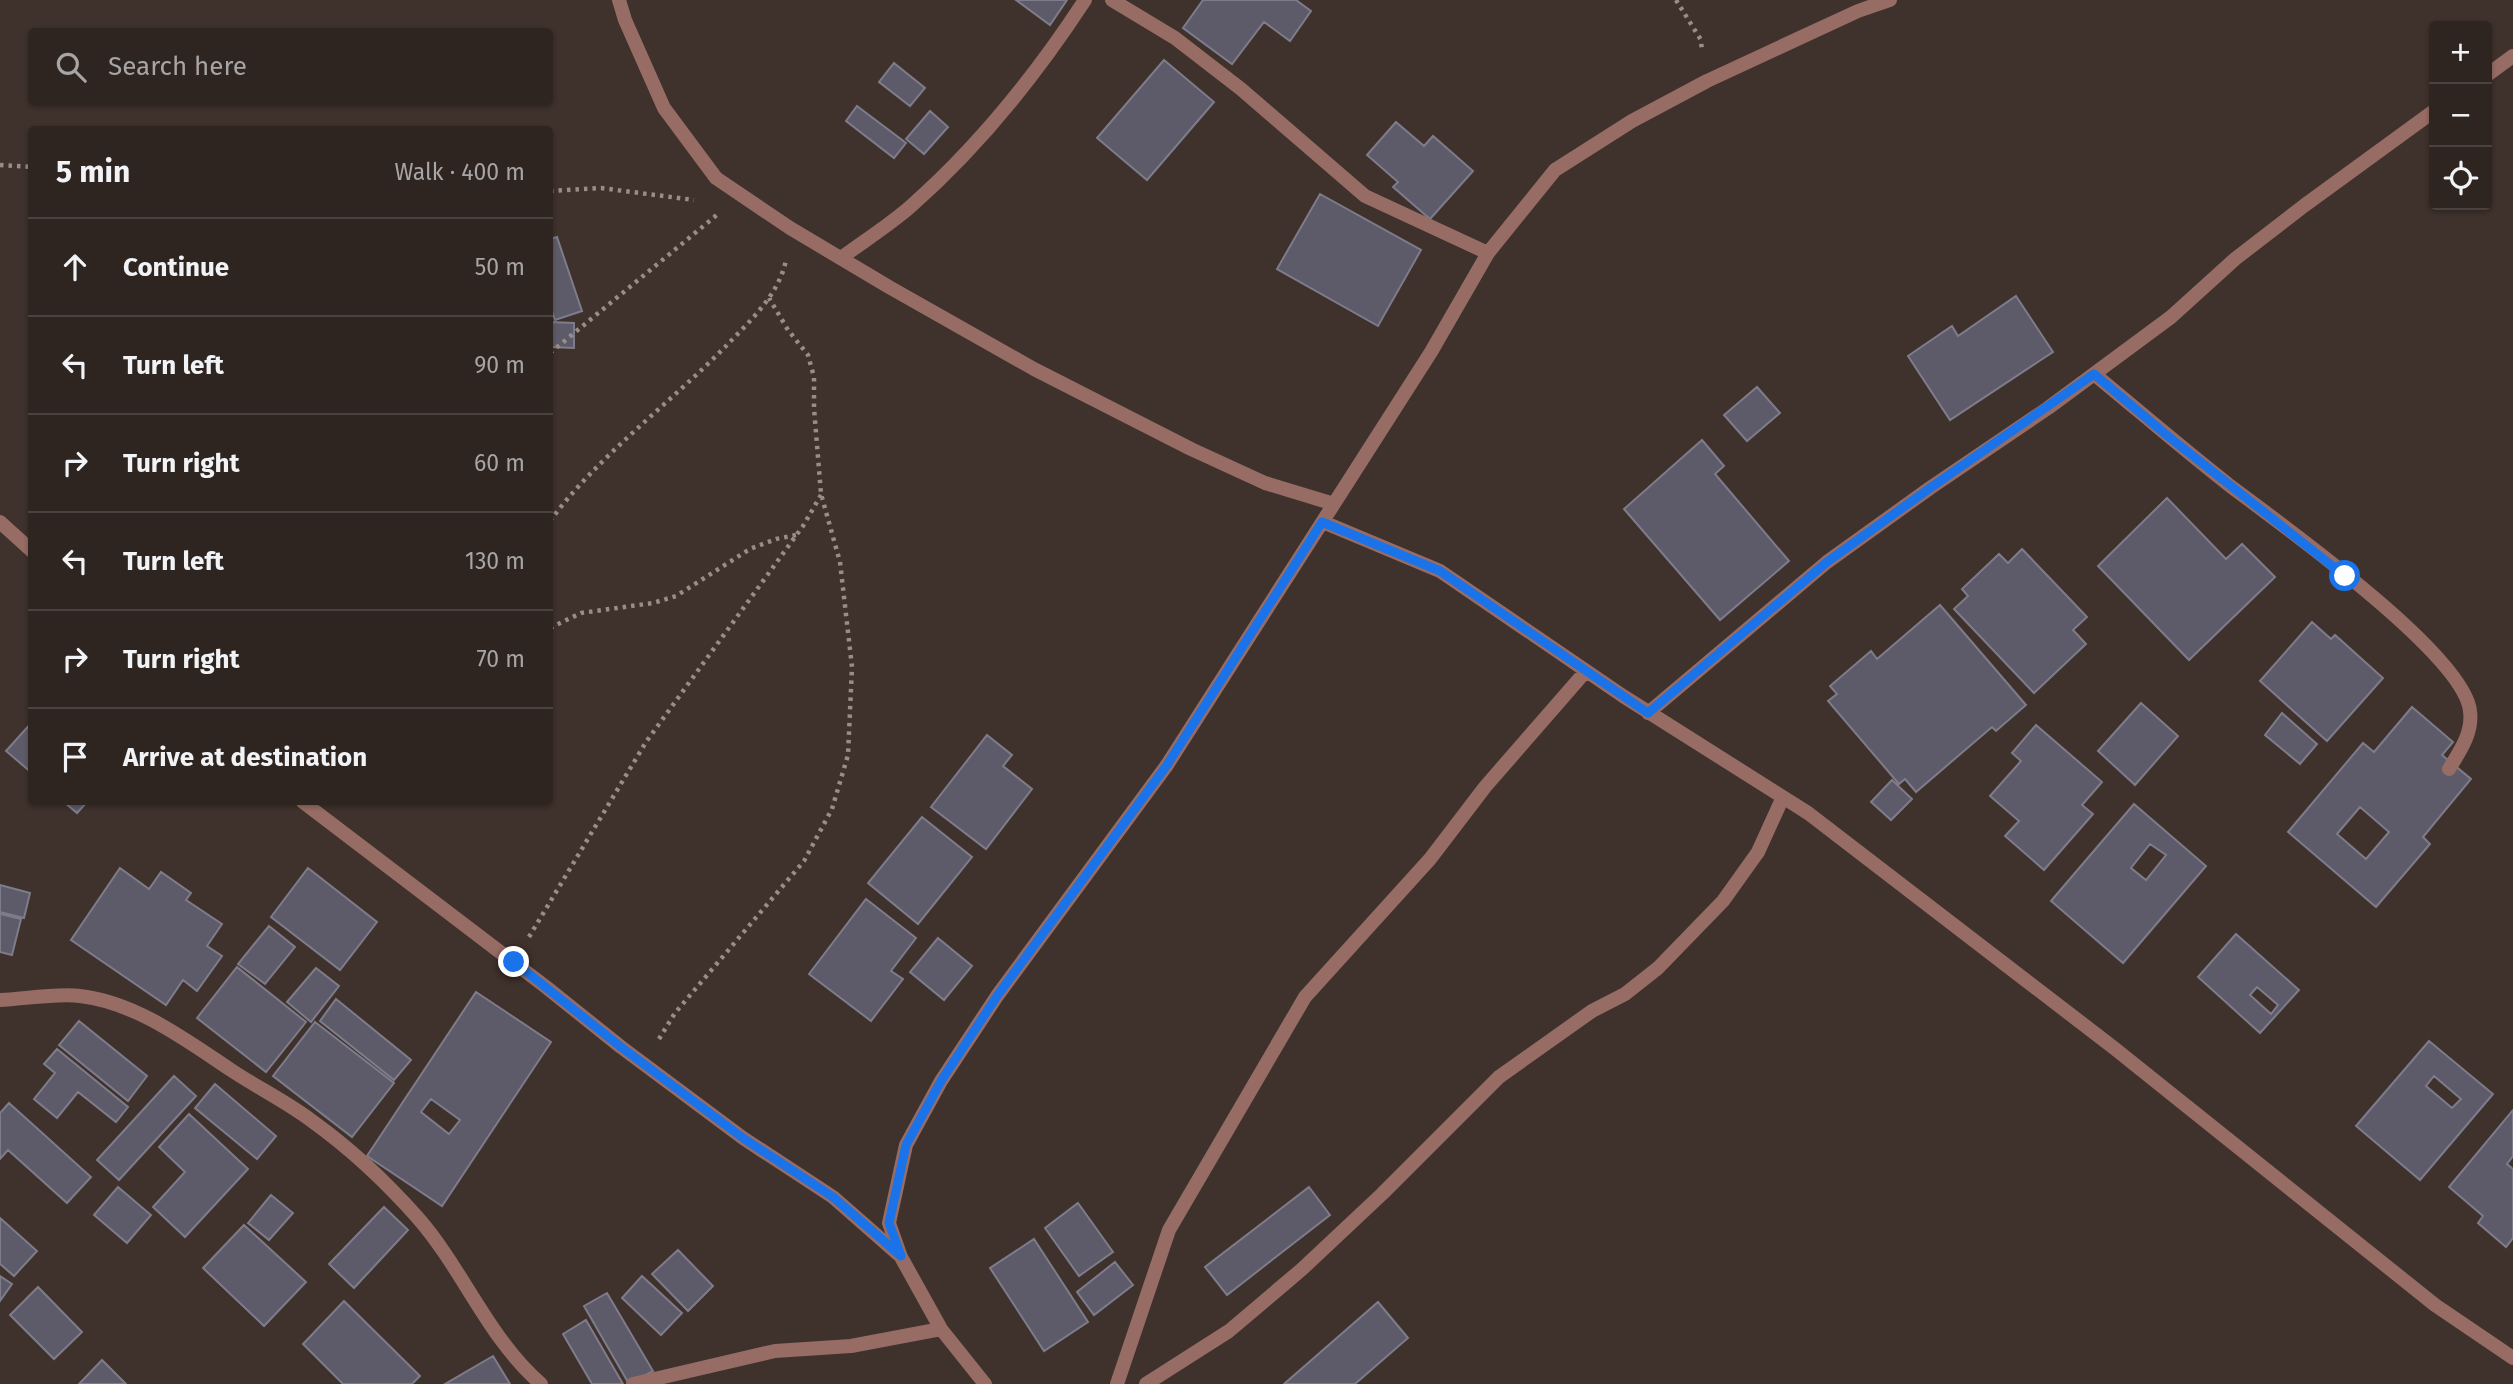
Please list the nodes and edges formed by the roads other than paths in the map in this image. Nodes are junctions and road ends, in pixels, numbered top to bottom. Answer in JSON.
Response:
{"nodes":[{"id":1,"x":619,"y":0,"type":"edge"},
{"id":2,"x":1085,"y":0,"type":"edge"},
{"id":3,"x":1112,"y":0,"type":"edge"},
{"id":4,"x":1890,"y":0,"type":"edge"},
{"id":5,"x":2513,"y":56,"type":"edge"},
{"id":6,"x":2492,"y":71,"type":"edge"},
{"id":7,"x":2429,"y":115,"type":"edge"},
{"id":8,"x":1488,"y":253,"type":"junction"},
{"id":9,"x":841,"y":258,"type":"junction"},
{"id":10,"x":2094,"y":374,"type":"junction"},
{"id":11,"x":1334,"y":504,"type":"junction"},
{"id":12,"x":0,"y":522,"type":"edge"},
{"id":13,"x":1322,"y":522,"type":"junction"},
{"id":14,"x":28,"y":547,"type":"edge"},
{"id":15,"x":1586,"y":671,"type":"junction"},
{"id":16,"x":1648,"y":713,"type":"junction"},
{"id":17,"x":2449,"y":769,"type":"dead end"},
{"id":18,"x":1783,"y":797,"type":"junction"},
{"id":19,"x":307,"y":805,"type":"edge"},
{"id":20,"x":0,"y":1000,"type":"edge"},
{"id":21,"x":901,"y":1256,"type":"junction"},
{"id":22,"x":942,"y":1329,"type":"junction"},
{"id":23,"x":2513,"y":1358,"type":"edge"},
{"id":24,"x":541,"y":1384,"type":"edge"},
{"id":25,"x":633,"y":1384,"type":"edge"},
{"id":26,"x":985,"y":1384,"type":"edge"},
{"id":27,"x":1116,"y":1384,"type":"edge"},
{"id":28,"x":1146,"y":1384,"type":"edge"}],
"edges":[{"from":1,"to":9,"type":"street"},
{"from":2,"to":9,"type":"street"},
{"from":3,"to":8,"type":"street"},
{"from":4,"to":8,"type":"street"},
{"from":5,"to":6,"type":"street"},
{"from":7,"to":10,"type":"street"},
{"from":8,"to":11,"type":"street"},
{"from":9,"to":11,"type":"street"},
{"from":10,"to":16,"type":"street"},
{"from":10,"to":17,"type":"street"},
{"from":11,"to":13,"type":"street"},
{"from":12,"to":14,"type":"street"},
{"from":13,"to":15,"type":"street"},
{"from":13,"to":21,"type":"street"},
{"from":15,"to":16,"type":"street"},
{"from":15,"to":27,"type":"street"},
{"from":16,"to":18,"type":"street"},
{"from":18,"to":23,"type":"street"},
{"from":18,"to":28,"type":"street"},
{"from":19,"to":21,"type":"street"},
{"from":20,"to":24,"type":"street"},
{"from":21,"to":22,"type":"street"},
{"from":22,"to":25,"type":"street"},
{"from":22,"to":26,"type":"street"}]}
